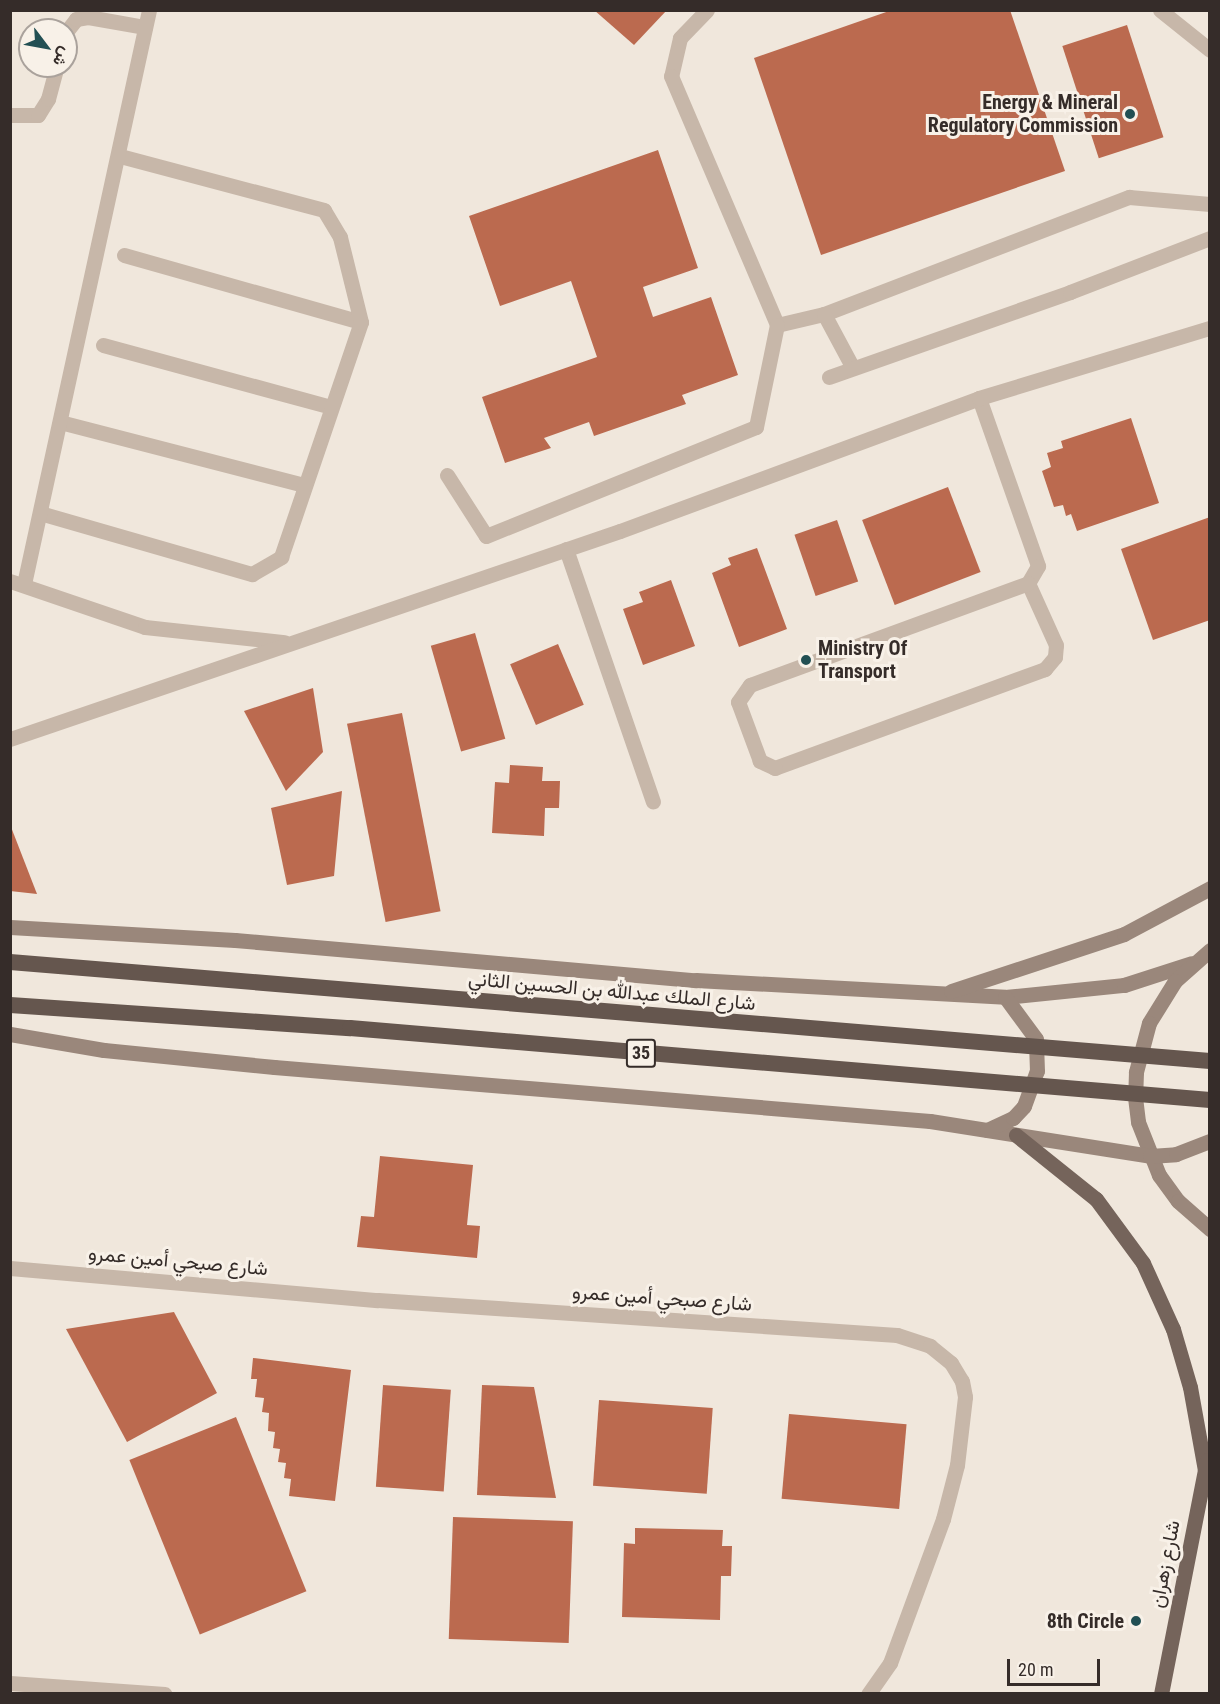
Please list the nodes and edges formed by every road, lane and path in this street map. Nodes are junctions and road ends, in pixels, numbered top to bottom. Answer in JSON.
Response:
{"nodes":[{"id":1,"x":149,"y":10,"type":"edge"},
{"id":2,"x":707,"y":10,"type":"edge"},
{"id":3,"x":1160,"y":10,"type":"edge"},
{"id":4,"x":78,"y":19,"type":"edge"},
{"id":5,"x":145,"y":27,"type":"junction"},
{"id":6,"x":1209,"y":50,"type":"edge"},
{"id":7,"x":54,"y":78,"type":"edge"},
{"id":8,"x":10,"y":115,"type":"edge"},
{"id":9,"x":120,"y":156,"type":"junction"},
{"id":10,"x":1209,"y":204,"type":"edge"},
{"id":11,"x":1209,"y":238,"type":"edge"},
{"id":12,"x":124,"y":255,"type":"dead end"},
{"id":13,"x":824,"y":315,"type":"junction"},
{"id":14,"x":361,"y":322,"type":"junction"},
{"id":15,"x":777,"y":325,"type":"junction"},
{"id":16,"x":1209,"y":328,"type":"edge"},
{"id":17,"x":103,"y":345,"type":"dead end"},
{"id":18,"x":853,"y":368,"type":"junction"},
{"id":19,"x":829,"y":377,"type":"dead end"},
{"id":20,"x":979,"y":398,"type":"junction"},
{"id":21,"x":330,"y":407,"type":"junction"},
{"id":22,"x":60,"y":422,"type":"junction"},
{"id":23,"x":447,"y":475,"type":"dead end"},
{"id":24,"x":303,"y":485,"type":"junction"},
{"id":25,"x":40,"y":513,"type":"junction"},
{"id":26,"x":566,"y":549,"type":"junction"},
{"id":27,"x":17,"y":583,"type":"edge"},
{"id":28,"x":1028,"y":583,"type":"junction"},
{"id":29,"x":290,"y":642,"type":"junction"},
{"id":30,"x":10,"y":739,"type":"edge"},
{"id":31,"x":652,"y":801,"type":"dead end"},
{"id":32,"x":1209,"y":888,"type":"edge"},
{"id":33,"x":10,"y":927,"type":"edge"},
{"id":34,"x":1209,"y":950,"type":"edge"},
{"id":35,"x":10,"y":962,"type":"edge"},
{"id":36,"x":1192,"y":963,"type":"junction"},
{"id":37,"x":943,"y":993,"type":"junction"},
{"id":38,"x":1005,"y":998,"type":"junction"},
{"id":39,"x":10,"y":1005,"type":"edge"},
{"id":40,"x":10,"y":1034,"type":"edge"},
{"id":41,"x":1209,"y":1061,"type":"edge"},
{"id":42,"x":1209,"y":1100,"type":"edge"},
{"id":43,"x":987,"y":1130,"type":"junction"},
{"id":44,"x":1016,"y":1135,"type":"junction"},
{"id":45,"x":1209,"y":1142,"type":"edge"},
{"id":46,"x":1150,"y":1156,"type":"junction"},
{"id":47,"x":1209,"y":1229,"type":"edge"},
{"id":48,"x":10,"y":1268,"type":"edge"},
{"id":49,"x":1209,"y":1443,"type":"edge"},
{"id":50,"x":1205,"y":1470,"type":"junction"},
{"id":51,"x":10,"y":1683,"type":"edge"},
{"id":52,"x":165,"y":1694,"type":"edge"},
{"id":53,"x":868,"y":1694,"type":"edge"},
{"id":54,"x":1161,"y":1694,"type":"edge"}],
"edges":[{"from":1,"to":5,"type":"street"},
{"from":2,"to":15,"type":"street"},
{"from":3,"to":6,"type":"street"},
{"from":4,"to":5,"type":"street"},
{"from":5,"to":9,"type":"street"},
{"from":7,"to":8,"type":"street"},
{"from":9,"to":14,"type":"street"},
{"from":9,"to":22,"type":"street"},
{"from":10,"to":13,"type":"street"},
{"from":11,"to":18,"type":"street"},
{"from":12,"to":14,"type":"street"},
{"from":13,"to":15,"type":"street"},
{"from":13,"to":18,"type":"street"},
{"from":14,"to":21,"type":"street"},
{"from":15,"to":23,"type":"street"},
{"from":16,"to":20,"type":"street"},
{"from":17,"to":21,"type":"street"},
{"from":18,"to":19,"type":"street"},
{"from":20,"to":26,"type":"street"},
{"from":20,"to":28,"type":"street"},
{"from":21,"to":24,"type":"street"},
{"from":22,"to":24,"type":"street"},
{"from":22,"to":25,"type":"street"},
{"from":24,"to":25,"type":"street"},
{"from":25,"to":27,"type":"street"},
{"from":26,"to":29,"type":"street"},
{"from":26,"to":31,"type":"street"},
{"from":27,"to":29,"type":"street"},
{"from":28,"to":28,"type":"street"},
{"from":29,"to":30,"type":"street"},
{"from":32,"to":37,"type":"main road"},
{"from":33,"to":37,"type":"main road"},
{"from":34,"to":36,"type":"main road"},
{"from":35,"to":41,"type":"highway","name":"شارع الملك عبدالله بن الحسين الثاني","number":"35"},
{"from":36,"to":38,"type":"main road"},
{"from":36,"to":46,"type":"main road"},
{"from":37,"to":38,"type":"main road"},
{"from":38,"to":43,"type":"main road"},
{"from":39,"to":42,"type":"highway","number":"35"},
{"from":40,"to":43,"type":"main road"},
{"from":43,"to":44,"type":"main road"},
{"from":44,"to":46,"type":"main road"},
{"from":44,"to":50,"type":"main road"},
{"from":45,"to":46,"type":"main road"},
{"from":46,"to":47,"type":"main road"},
{"from":48,"to":53,"type":"street","name":"شارع صبحي أمين عمرو"},
{"from":49,"to":50,"type":"main road","name":"شارع زهران"},
{"from":50,"to":54,"type":"main road","name":"شارع زهران"},
{"from":51,"to":52,"type":"street"}]}
